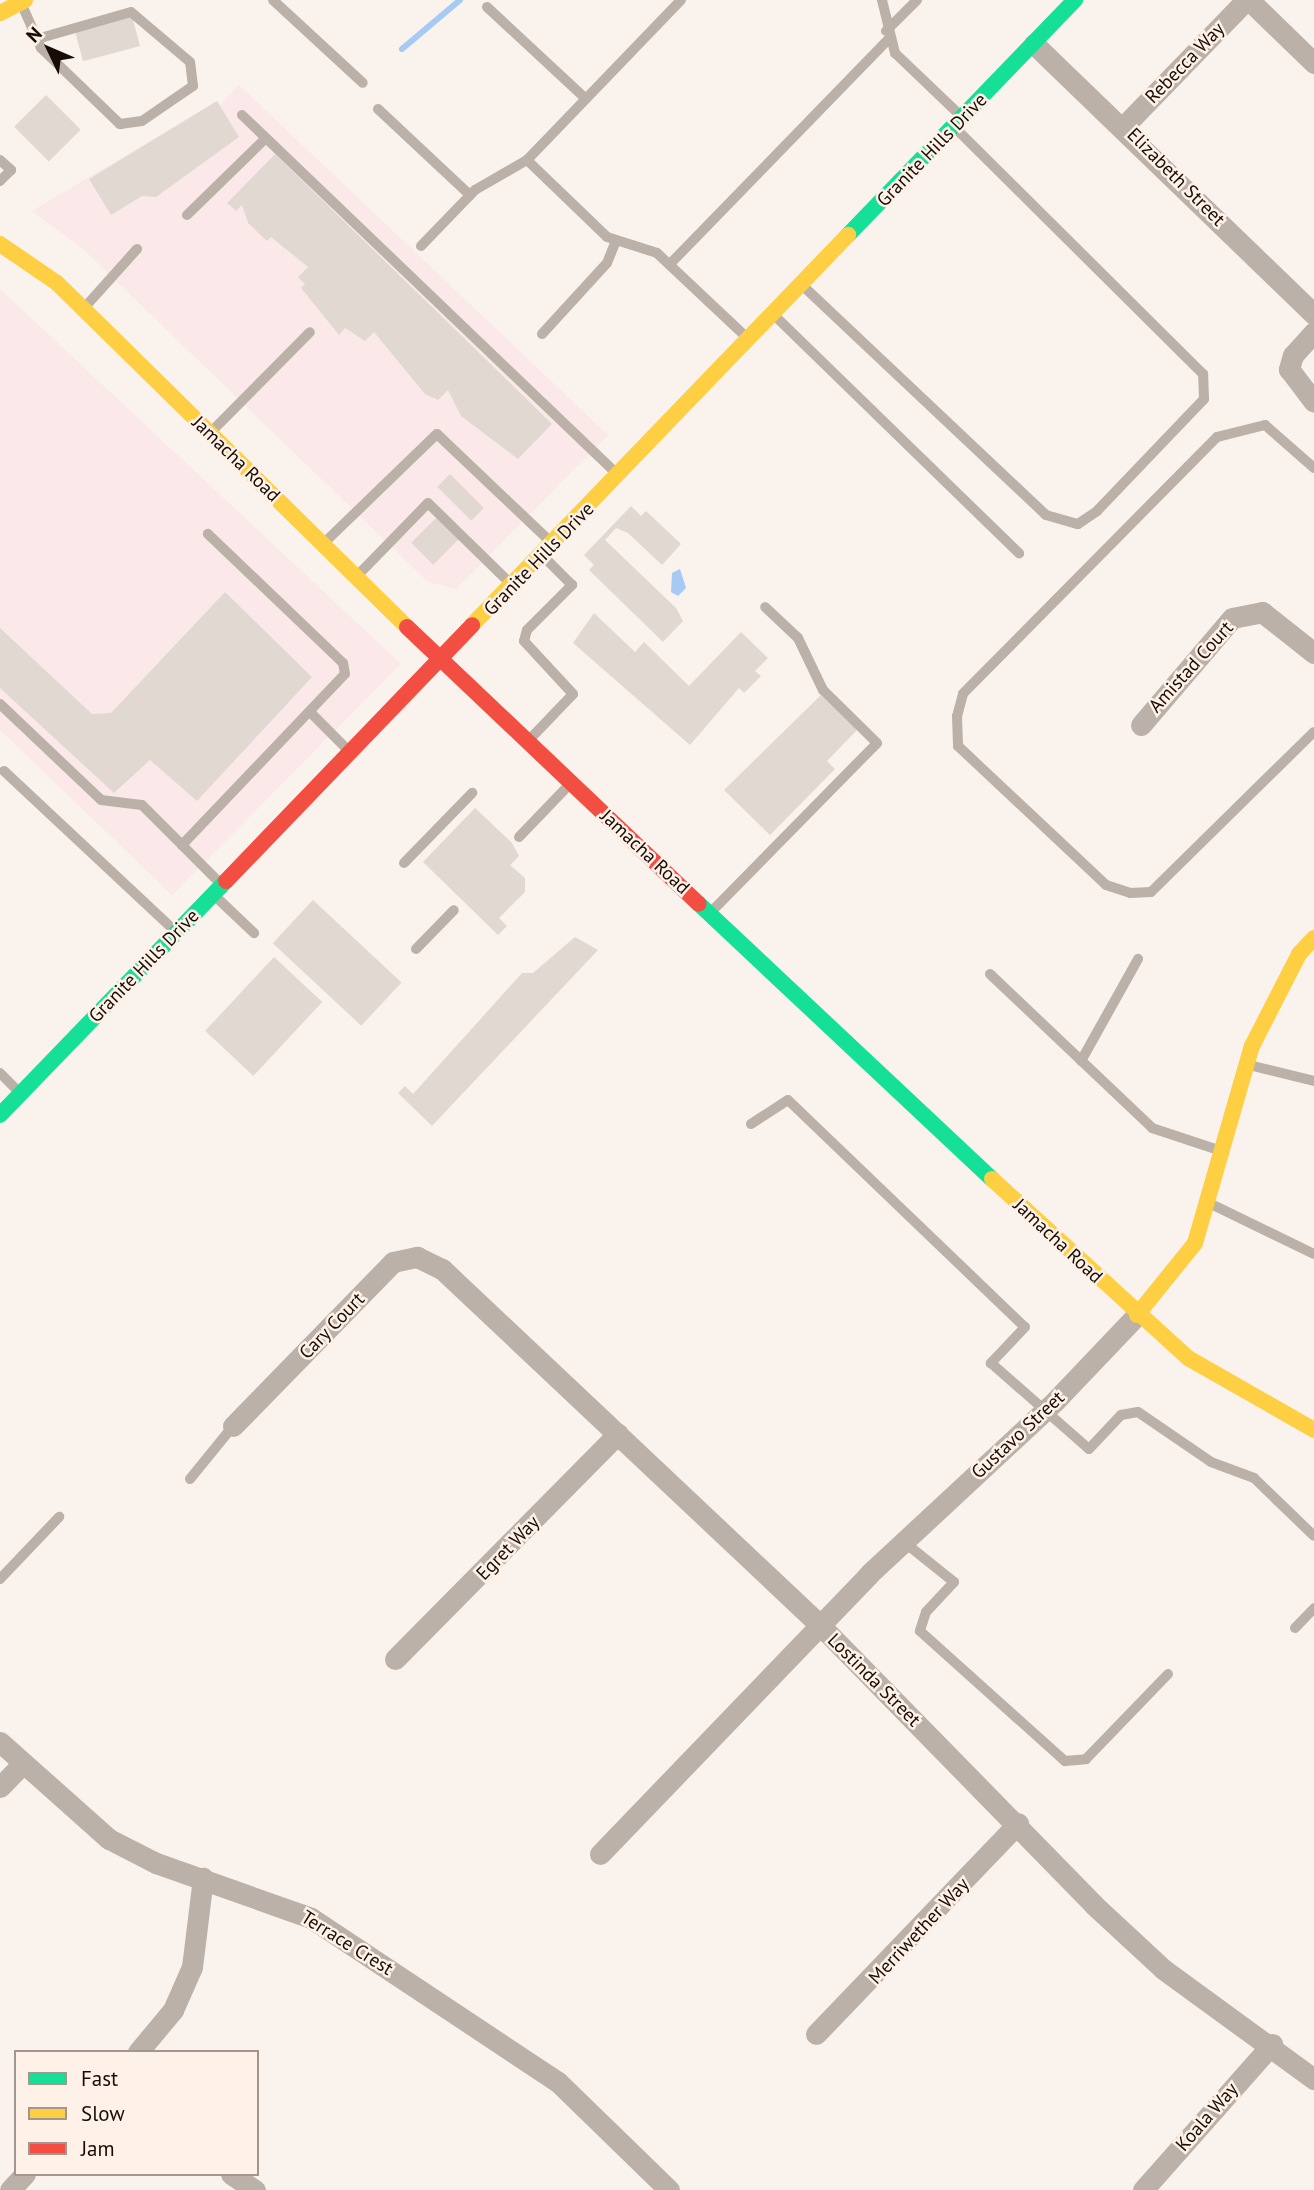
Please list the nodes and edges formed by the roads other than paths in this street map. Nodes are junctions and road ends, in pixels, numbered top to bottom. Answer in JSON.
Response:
{"nodes":[{"id":1,"x":273,"y":0,"type":"edge"},
{"id":2,"x":681,"y":0,"type":"edge"},
{"id":3,"x":882,"y":0,"type":"edge"},
{"id":4,"x":917,"y":0,"type":"edge"},
{"id":5,"x":1075,"y":0,"type":"edge"},
{"id":6,"x":1247,"y":0,"type":"edge"},
{"id":7,"x":23,"y":1,"type":"edge"},
{"id":8,"x":488,"y":7,"type":"dead end"},
{"id":9,"x":0,"y":13,"type":"edge"},
{"id":10,"x":887,"y":35,"type":"junction"},
{"id":11,"x":37,"y":39,"type":"junction"},
{"id":12,"x":1034,"y":44,"type":"junction"},
{"id":13,"x":1314,"y":63,"type":"edge"},
{"id":14,"x":363,"y":83,"type":"dead end"},
{"id":15,"x":586,"y":99,"type":"junction"},
{"id":16,"x":378,"y":110,"type":"dead end"},
{"id":17,"x":242,"y":115,"type":"dead end"},
{"id":18,"x":959,"y":122,"type":"junction"},
{"id":19,"x":1125,"y":125,"type":"junction"},
{"id":20,"x":266,"y":138,"type":"junction"},
{"id":21,"x":0,"y":160,"type":"edge"},
{"id":22,"x":527,"y":160,"type":"junction"},
{"id":23,"x":0,"y":181,"type":"edge"},
{"id":24,"x":470,"y":195,"type":"junction"},
{"id":25,"x":187,"y":215,"type":"dead end"},
{"id":26,"x":616,"y":241,"type":"junction"},
{"id":27,"x":0,"y":244,"type":"edge"},
{"id":28,"x":421,"y":246,"type":"dead end"},
{"id":29,"x":137,"y":249,"type":"dead end"},
{"id":30,"x":670,"y":264,"type":"junction"},
{"id":31,"x":802,"y":285,"type":"junction"},
{"id":32,"x":83,"y":309,"type":"junction"},
{"id":33,"x":1314,"y":314,"type":"edge"},
{"id":34,"x":774,"y":315,"type":"junction"},
{"id":35,"x":310,"y":332,"type":"dead end"},
{"id":36,"x":1314,"y":332,"type":"edge"},
{"id":37,"x":542,"y":334,"type":"dead end"},
{"id":38,"x":749,"y":340,"type":"junction"},
{"id":39,"x":1314,"y":402,"type":"edge"},
{"id":40,"x":210,"y":433,"type":"junction"},
{"id":41,"x":1314,"y":468,"type":"edge"},
{"id":42,"x":619,"y":476,"type":"junction"},
{"id":43,"x":208,"y":534,"type":"dead end"},
{"id":44,"x":323,"y":544,"type":"junction"},
{"id":45,"x":547,"y":550,"type":"junction"},
{"id":46,"x":1019,"y":553,"type":"dead end"},
{"id":47,"x":356,"y":577,"type":"junction"},
{"id":48,"x":512,"y":586,"type":"junction"},
{"id":49,"x":765,"y":607,"type":"dead end"},
{"id":50,"x":1314,"y":653,"type":"edge"},
{"id":51,"x":440,"y":660,"type":"junction"},
{"id":52,"x":0,"y":704,"type":"edge"},
{"id":53,"x":311,"y":713,"type":"junction"},
{"id":54,"x":1141,"y":725,"type":"dead end"},
{"id":55,"x":1314,"y":732,"type":"edge"},
{"id":56,"x":528,"y":741,"type":"junction"},
{"id":57,"x":351,"y":752,"type":"junction"},
{"id":58,"x":4,"y":771,"type":"dead end"},
{"id":59,"x":571,"y":783,"type":"junction"},
{"id":60,"x":472,"y":793,"type":"dead end"},
{"id":61,"x":519,"y":837,"type":"dead end"},
{"id":62,"x":182,"y":845,"type":"junction"},
{"id":63,"x":404,"y":863,"type":"dead end"},
{"id":64,"x":218,"y":890,"type":"junction"},
{"id":65,"x":454,"y":910,"type":"dead end"},
{"id":66,"x":710,"y":913,"type":"junction"},
{"id":67,"x":177,"y":933,"type":"junction"},
{"id":68,"x":254,"y":933,"type":"dead end"},
{"id":69,"x":1314,"y":937,"type":"edge"},
{"id":70,"x":415,"y":949,"type":"dead end"},
{"id":71,"x":1138,"y":959,"type":"dead end"},
{"id":72,"x":990,"y":974,"type":"dead end"},
{"id":73,"x":1081,"y":1061,"type":"junction"},
{"id":74,"x":1247,"y":1064,"type":"junction"},
{"id":75,"x":0,"y":1073,"type":"edge"},
{"id":76,"x":1314,"y":1081,"type":"edge"},
{"id":77,"x":21,"y":1094,"type":"junction"},
{"id":78,"x":0,"y":1115,"type":"edge"},
{"id":79,"x":751,"y":1124,"type":"dead end"},
{"id":80,"x":1224,"y":1152,"type":"junction"},
{"id":81,"x":1211,"y":1204,"type":"junction"},
{"id":82,"x":1314,"y":1254,"type":"edge"},
{"id":83,"x":442,"y":1269,"type":"joint"},
{"id":84,"x":1137,"y":1315,"type":"junction"},
{"id":85,"x":1043,"y":1412,"type":"junction"},
{"id":86,"x":233,"y":1426,"type":"joint"},
{"id":87,"x":1314,"y":1430,"type":"edge"},
{"id":88,"x":618,"y":1433,"type":"junction"},
{"id":89,"x":190,"y":1479,"type":"dead end"},
{"id":90,"x":60,"y":1517,"type":"dead end"},
{"id":91,"x":1314,"y":1536,"type":"edge"},
{"id":92,"x":904,"y":1542,"type":"junction"},
{"id":93,"x":0,"y":1579,"type":"edge"},
{"id":94,"x":1314,"y":1608,"type":"edge"},
{"id":95,"x":821,"y":1626,"type":"junction"},
{"id":96,"x":1295,"y":1628,"type":"dead end"},
{"id":97,"x":395,"y":1660,"type":"dead end"},
{"id":98,"x":1168,"y":1674,"type":"dead end"},
{"id":99,"x":0,"y":1742,"type":"edge"},
{"id":100,"x":22,"y":1764,"type":"junction"},
{"id":101,"x":0,"y":1787,"type":"edge"},
{"id":102,"x":1018,"y":1823,"type":"junction"},
{"id":103,"x":600,"y":1854,"type":"dead end"},
{"id":104,"x":203,"y":1878,"type":"junction"},
{"id":105,"x":816,"y":2034,"type":"dead end"},
{"id":106,"x":1272,"y":2044,"type":"junction"},
{"id":107,"x":140,"y":2050,"type":"edge"},
{"id":108,"x":1314,"y":2079,"type":"edge"},
{"id":109,"x":23,"y":2176,"type":"edge"},
{"id":110,"x":234,"y":2176,"type":"edge"},
{"id":111,"x":10,"y":2190,"type":"edge"},
{"id":112,"x":255,"y":2190,"type":"edge"},
{"id":113,"x":669,"y":2190,"type":"edge"},
{"id":114,"x":1143,"y":2190,"type":"edge"}],
"edges":[{"from":1,"to":14,"type":"lane"},
{"from":2,"to":15,"type":"lane"},
{"from":3,"to":10,"type":"lane"},
{"from":4,"to":10,"type":"lane"},
{"from":5,"to":12,"type":"street","name":"Granite Hills Drive"},
{"from":6,"to":13,"type":"street"},
{"from":6,"to":19,"type":"street","name":"Rebecca Way"},
{"from":7,"to":9,"type":"street"},
{"from":7,"to":11,"type":"lane"},
{"from":8,"to":15,"type":"lane"},
{"from":10,"to":18,"type":"lane"},
{"from":10,"to":30,"type":"lane"},
{"from":11,"to":11,"type":"lane"},
{"from":12,"to":18,"type":"street","name":"Granite Hills Drive"},
{"from":12,"to":19,"type":"street","name":"Elizabeth Street"},
{"from":15,"to":22,"type":"lane"},
{"from":16,"to":24,"type":"lane"},
{"from":17,"to":20,"type":"lane"},
{"from":18,"to":31,"type":"street","name":"Granite Hills Drive"},
{"from":18,"to":31,"type":"lane"},
{"from":19,"to":33,"type":"street","name":"Elizabeth Street"},
{"from":20,"to":25,"type":"lane"},
{"from":20,"to":42,"type":"lane"},
{"from":21,"to":23,"type":"lane"},
{"from":22,"to":24,"type":"lane"},
{"from":22,"to":26,"type":"lane"},
{"from":24,"to":28,"type":"lane"},
{"from":26,"to":30,"type":"lane"},
{"from":26,"to":37,"type":"lane"},
{"from":27,"to":32,"type":"street","name":"Jamacha Road"},
{"from":29,"to":32,"type":"lane"},
{"from":30,"to":38,"type":"lane"},
{"from":31,"to":34,"type":"street","name":"Granite Hills Drive"},
{"from":32,"to":40,"type":"street","name":"Jamacha Road"},
{"from":34,"to":38,"type":"street","name":"Granite Hills Drive"},
{"from":34,"to":46,"type":"lane"},
{"from":35,"to":40,"type":"lane"},
{"from":36,"to":39,"type":"street"},
{"from":38,"to":42,"type":"street","name":"Granite Hills Drive"},
{"from":40,"to":44,"type":"street","name":"Jamacha Road"},
{"from":41,"to":55,"type":"lane"},
{"from":42,"to":45,"type":"street","name":"Granite Hills Drive"},
{"from":43,"to":53,"type":"lane"},
{"from":44,"to":45,"type":"lane"},
{"from":44,"to":47,"type":"street","name":"Jamacha Road"},
{"from":45,"to":48,"type":"street","name":"Granite Hills Drive"},
{"from":45,"to":56,"type":"lane"},
{"from":47,"to":48,"type":"lane"},
{"from":47,"to":51,"type":"street","name":"Jamacha Road"},
{"from":48,"to":51,"type":"street","name":"Granite Hills Drive"},
{"from":49,"to":66,"type":"lane"},
{"from":50,"to":54,"type":"street","name":"Amistad Court"},
{"from":51,"to":56,"type":"street","name":"Jamacha Road"},
{"from":51,"to":57,"type":"street","name":"Granite Hills Drive"},
{"from":52,"to":62,"type":"lane"},
{"from":53,"to":57,"type":"lane"},
{"from":53,"to":62,"type":"lane"},
{"from":56,"to":59,"type":"street","name":"Jamacha Road"},
{"from":57,"to":64,"type":"street","name":"Granite Hills Drive"},
{"from":58,"to":67,"type":"lane"},
{"from":59,"to":61,"type":"lane"},
{"from":59,"to":66,"type":"street","name":"Jamacha Road"},
{"from":60,"to":63,"type":"lane"},
{"from":62,"to":64,"type":"lane"},
{"from":64,"to":67,"type":"street","name":"Granite Hills Drive"},
{"from":64,"to":68,"type":"lane"},
{"from":65,"to":70,"type":"lane"},
{"from":66,"to":84,"type":"street","name":"Jamacha Road"},
{"from":67,"to":77,"type":"street","name":"Granite Hills Drive"},
{"from":69,"to":74,"type":"street","name":"Gustavo Street"},
{"from":71,"to":73,"type":"lane"},
{"from":72,"to":73,"type":"lane"},
{"from":73,"to":80,"type":"lane"},
{"from":74,"to":76,"type":"lane"},
{"from":74,"to":80,"type":"street","name":"Gustavo Street"},
{"from":75,"to":77,"type":"lane"},
{"from":77,"to":78,"type":"street","name":"Granite Hills Drive"},
{"from":79,"to":85,"type":"lane"},
{"from":80,"to":81,"type":"street","name":"Gustavo Street"},
{"from":81,"to":82,"type":"lane"},
{"from":81,"to":84,"type":"street","name":"Gustavo Street"},
{"from":83,"to":86,"type":"street","name":"Cary Court"},
{"from":83,"to":88,"type":"street","name":"Lostinda Street"},
{"from":84,"to":85,"type":"street","name":"Gustavo Street"},
{"from":84,"to":87,"type":"street","name":"Jamacha Road"},
{"from":85,"to":91,"type":"lane"},
{"from":85,"to":92,"type":"street","name":"Gustavo Street"},
{"from":86,"to":89,"type":"lane"},
{"from":88,"to":95,"type":"street","name":"Lostinda Street"},
{"from":88,"to":97,"type":"street","name":"Egret Way"},
{"from":90,"to":93,"type":"lane"},
{"from":92,"to":95,"type":"street","name":"Gustavo Street"},
{"from":92,"to":98,"type":"lane"},
{"from":94,"to":96,"type":"lane"},
{"from":95,"to":102,"type":"street","name":"Lostinda Street"},
{"from":95,"to":103,"type":"street","name":"Gustavo Street"},
{"from":99,"to":100,"type":"street","name":"Terrace Crest"},
{"from":100,"to":101,"type":"street"},
{"from":100,"to":104,"type":"street","name":"Terrace Crest"},
{"from":102,"to":105,"type":"street","name":"Merriwether Way"},
{"from":102,"to":106,"type":"street","name":"Lostinda Street"},
{"from":104,"to":107,"type":"street"},
{"from":104,"to":113,"type":"street","name":"Terrace Crest"},
{"from":106,"to":108,"type":"street","name":"Lostinda Street"},
{"from":106,"to":114,"type":"street","name":"Koala Way"},
{"from":109,"to":111,"type":"street"},
{"from":110,"to":112,"type":"street"}]}
